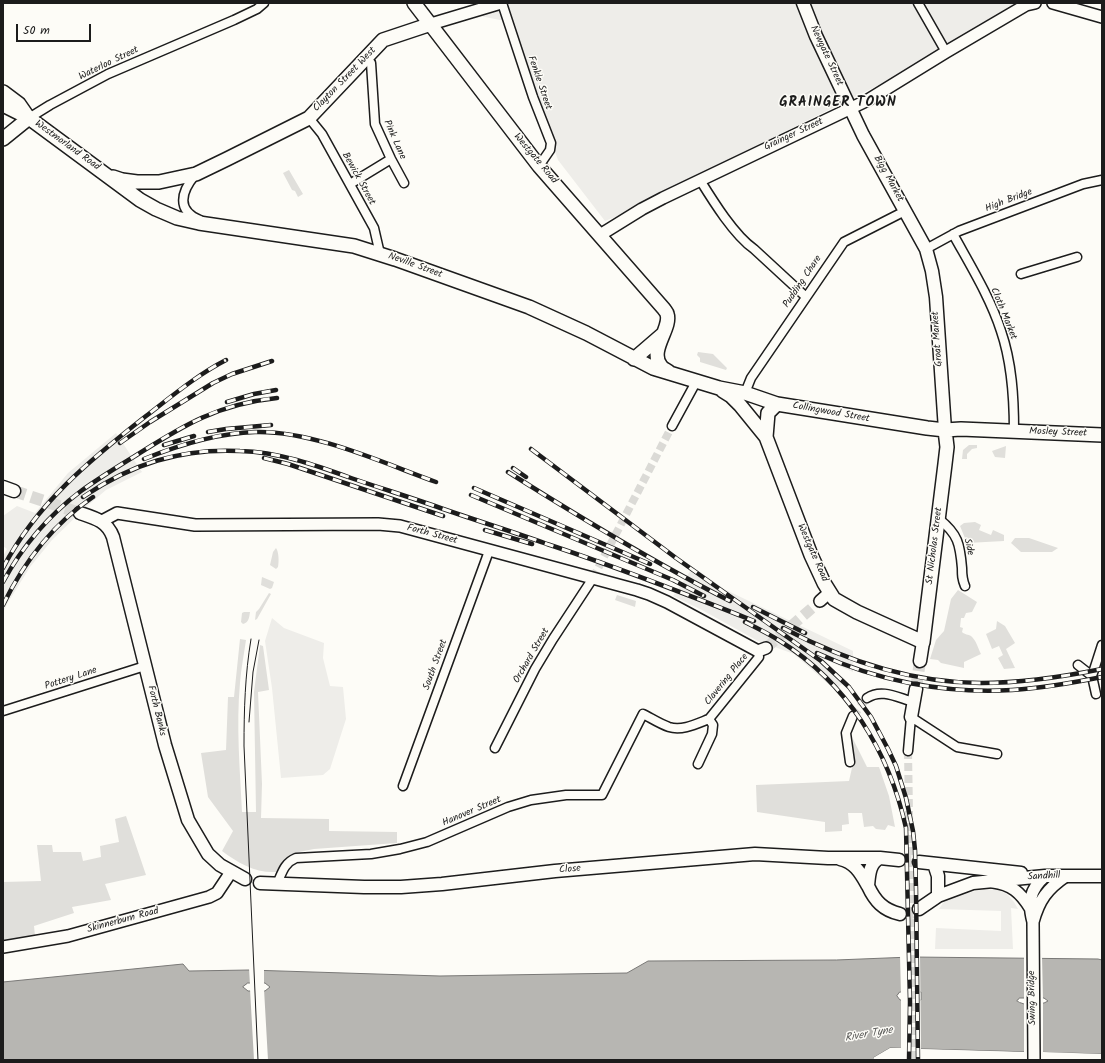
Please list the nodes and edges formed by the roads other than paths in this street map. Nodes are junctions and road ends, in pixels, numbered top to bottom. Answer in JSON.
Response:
{"nodes":[{"id":1,"x":264,"y":3,"type":"edge"},
{"id":2,"x":414,"y":3,"type":"edge"},
{"id":3,"x":502,"y":3,"type":"edge"},
{"id":4,"x":803,"y":3,"type":"edge"},
{"id":5,"x":918,"y":3,"type":"edge"},
{"id":6,"x":1053,"y":3,"type":"edge"},
{"id":7,"x":1031,"y":4,"type":"edge"},
{"id":8,"x":1102,"y":17,"type":"edge"},
{"id":9,"x":430,"y":24,"type":"junction"},
{"id":10,"x":946,"y":52,"type":"junction"},
{"id":11,"x":366,"y":58,"type":"junction"},
{"id":12,"x":3,"y":92,"type":"edge"},
{"id":13,"x":3,"y":105,"type":"edge"},
{"id":14,"x":850,"y":109,"type":"junction"},
{"id":15,"x":29,"y":118,"type":"junction"},
{"id":16,"x":309,"y":118,"type":"junction"},
{"id":17,"x":3,"y":139,"type":"edge"},
{"id":18,"x":391,"y":159,"type":"junction"},
{"id":19,"x":539,"y":166,"type":"junction"},
{"id":20,"x":105,"y":174,"type":"junction"},
{"id":21,"x":196,"y":174,"type":"junction"},
{"id":22,"x":700,"y":180,"type":"junction"},
{"id":23,"x":1102,"y":180,"type":"edge"},
{"id":24,"x":404,"y":182,"type":"dead end"},
{"id":25,"x":350,"y":184,"type":"junction"},
{"id":26,"x":905,"y":211,"type":"junction"},
{"id":27,"x":210,"y":225,"type":"junction"},
{"id":28,"x":954,"y":234,"type":"junction"},
{"id":29,"x":600,"y":235,"type":"junction"},
{"id":30,"x":926,"y":249,"type":"junction"},
{"id":31,"x":380,"y":254,"type":"junction"},
{"id":32,"x":1077,"y":257,"type":"dead end"},
{"id":33,"x":1021,"y":274,"type":"dead end"},
{"id":34,"x":806,"y":297,"type":"junction"},
{"id":35,"x":662,"y":334,"type":"junction"},
{"id":36,"x":634,"y":359,"type":"junction"},
{"id":37,"x":670,"y":373,"type":"junction"},
{"id":38,"x":696,"y":382,"type":"junction"},
{"id":39,"x":718,"y":388,"type":"junction"},
{"id":40,"x":750,"y":395,"type":"junction"},
{"id":41,"x":777,"y":404,"type":"junction"},
{"id":42,"x":672,"y":426,"type":"tunnel mouth"},
{"id":43,"x":945,"y":430,"type":"junction"},
{"id":44,"x":1014,"y":431,"type":"junction"},
{"id":45,"x":1102,"y":435,"type":"edge"},
{"id":46,"x":766,"y":436,"type":"junction"},
{"id":47,"x":80,"y":513,"type":"tunnel mouth"},
{"id":48,"x":939,"y":519,"type":"junction"},
{"id":49,"x":102,"y":521,"type":"junction"},
{"id":50,"x":490,"y":551,"type":"junction"},
{"id":51,"x":593,"y":578,"type":"junction"},
{"id":52,"x":965,"y":586,"type":"dead end"},
{"id":53,"x":830,"y":592,"type":"junction"},
{"id":54,"x":820,"y":601,"type":"tunnel mouth"},
{"id":55,"x":923,"y":642,"type":"junction"},
{"id":56,"x":1102,"y":645,"type":"edge"},
{"id":57,"x":762,"y":649,"type":"joint"},
{"id":58,"x":920,"y":661,"type":"tunnel mouth"},
{"id":59,"x":1078,"y":665,"type":"dead end"},
{"id":60,"x":145,"y":666,"type":"junction"},
{"id":61,"x":1092,"y":676,"type":"junction"},
{"id":62,"x":916,"y":689,"type":"tunnel mouth"},
{"id":63,"x":1096,"y":694,"type":"dead end"},
{"id":64,"x":867,"y":698,"type":"tunnel mouth"},
{"id":65,"x":914,"y":702,"type":"junction"},
{"id":66,"x":3,"y":711,"type":"edge"},
{"id":67,"x":853,"y":716,"type":"tunnel mouth"},
{"id":68,"x":911,"y":717,"type":"junction"},
{"id":69,"x":709,"y":719,"type":"junction"},
{"id":70,"x":495,"y":748,"type":"dead end"},
{"id":71,"x":908,"y":751,"type":"tunnel mouth"},
{"id":72,"x":997,"y":754,"type":"dead end"},
{"id":73,"x":850,"y":762,"type":"dead end"},
{"id":74,"x":698,"y":764,"type":"dead end"},
{"id":75,"x":403,"y":786,"type":"dead end"},
{"id":76,"x":828,"y":858,"type":"junction"},
{"id":77,"x":880,"y":858,"type":"junction"},
{"id":78,"x":899,"y":860,"type":"tunnel mouth"},
{"id":79,"x":919,"y":862,"type":"tunnel mouth"},
{"id":80,"x":934,"y":864,"type":"junction"},
{"id":81,"x":232,"y":872,"type":"junction"},
{"id":82,"x":1045,"y":876,"type":"junction"},
{"id":83,"x":1066,"y":876,"type":"junction"},
{"id":84,"x":1102,"y":876,"type":"edge"},
{"id":85,"x":245,"y":879,"type":"dead end"},
{"id":86,"x":986,"y":881,"type":"junction"},
{"id":87,"x":260,"y":882,"type":"dead end"},
{"id":88,"x":278,"y":884,"type":"junction"},
{"id":89,"x":868,"y":886,"type":"junction"},
{"id":90,"x":938,"y":896,"type":"junction"},
{"id":91,"x":1030,"y":908,"type":"junction"},
{"id":92,"x":919,"y":909,"type":"tunnel mouth"},
{"id":93,"x":900,"y":914,"type":"tunnel mouth"},
{"id":94,"x":1033,"y":922,"type":"junction"},
{"id":95,"x":3,"y":947,"type":"edge"},
{"id":96,"x":1034,"y":1060,"type":"edge"}],
"edges":[{"from":1,"to":15,"type":"street","name":"Waterloo Street"},
{"from":2,"to":9,"type":"main road","name":"Westgate Road"},
{"from":3,"to":9,"type":"street"},
{"from":3,"to":19,"type":"street","name":"Fenkle Street"},
{"from":4,"to":14,"type":"main road","name":"Newgate Street"},
{"from":5,"to":10,"type":"street"},
{"from":6,"to":8,"type":"street"},
{"from":7,"to":10,"type":"street","name":"Grainger Street"},
{"from":9,"to":11,"type":"main road","name":"Clayton Street West"},
{"from":9,"to":19,"type":"main road","name":"Westgate Road"},
{"from":10,"to":14,"type":"street","name":"Grainger Street"},
{"from":11,"to":16,"type":"main road","name":"Clayton Street West"},
{"from":11,"to":18,"type":"street","name":"Pink Lane"},
{"from":12,"to":15,"type":"main road","name":"Westmorland Road"},
{"from":13,"to":15,"type":"main road","name":"Westmorland Road"},
{"from":14,"to":22,"type":"street","name":"Grainger Street"},
{"from":14,"to":26,"type":"main road","name":"Bigg Market"},
{"from":15,"to":17,"type":"main road"},
{"from":15,"to":20,"type":"main road","name":"Westmorland Road"},
{"from":16,"to":21,"type":"main road","name":"Clayton Street West"},
{"from":16,"to":25,"type":"street","name":"Bewick Street"},
{"from":18,"to":24,"type":"street","name":"Pink Lane"},
{"from":18,"to":25,"type":"street"},
{"from":19,"to":29,"type":"main road","name":"Westgate Road"},
{"from":20,"to":21,"type":"main road","name":"Clayton Street West"},
{"from":20,"to":27,"type":"main road","name":"Neville Street"},
{"from":21,"to":27,"type":"street","name":"Clayton Street West"},
{"from":22,"to":29,"type":"street","name":"Grainger Street"},
{"from":22,"to":34,"type":"street"},
{"from":23,"to":28,"type":"street","name":"High Bridge"},
{"from":25,"to":31,"type":"street","name":"Bewick Street"},
{"from":26,"to":30,"type":"main road","name":"Bigg Market"},
{"from":26,"to":34,"type":"street","name":"Pudding Chare"},
{"from":27,"to":31,"type":"main road","name":"Neville Street"},
{"from":28,"to":30,"type":"street","name":"High Bridge"},
{"from":28,"to":44,"type":"street","name":"Cloth Market"},
{"from":29,"to":35,"type":"main road","name":"Westgate Road"},
{"from":30,"to":43,"type":"main road","name":"Groat Market"},
{"from":31,"to":36,"type":"main road","name":"Neville Street"},
{"from":32,"to":33,"type":"street"},
{"from":34,"to":40,"type":"street","name":"Pudding Chare"},
{"from":35,"to":36,"type":"main road"},
{"from":35,"to":37,"type":"main road"},
{"from":36,"to":37,"type":"main road","name":"Neville Street"},
{"from":37,"to":38,"type":"main road","name":"Neville Street"},
{"from":38,"to":39,"type":"main road","name":"Neville Street"},
{"from":38,"to":42,"type":"street"},
{"from":39,"to":40,"type":"main road","name":"Collingwood Street"},
{"from":39,"to":46,"type":"main road","name":"Westgate Road"},
{"from":40,"to":41,"type":"main road","name":"Collingwood Street"},
{"from":41,"to":43,"type":"main road","name":"Collingwood Street"},
{"from":41,"to":46,"type":"main road","name":"Westgate Road"},
{"from":43,"to":44,"type":"main road","name":"Collingwood Street"},
{"from":43,"to":48,"type":"main road","name":"St Nicholas Street"},
{"from":44,"to":45,"type":"main road","name":"Mosley Street"},
{"from":46,"to":53,"type":"main road","name":"Westgate Road"},
{"from":47,"to":49,"type":"main road"},
{"from":48,"to":52,"type":"street","name":"Side"},
{"from":48,"to":55,"type":"main road","name":"St Nicholas Street"},
{"from":49,"to":50,"type":"street","name":"Forth Street"},
{"from":49,"to":60,"type":"main road","name":"Forth Banks"},
{"from":50,"to":51,"type":"street","name":"Forth Street"},
{"from":50,"to":75,"type":"street","name":"South Street"},
{"from":51,"to":57,"type":"street","name":"Forth Street"},
{"from":51,"to":70,"type":"street","name":"Orchard Street"},
{"from":53,"to":54,"type":"street"},
{"from":53,"to":55,"type":"main road","name":"Westgate Road"},
{"from":55,"to":58,"type":"main road","name":"St Nicholas Street"},
{"from":56,"to":61,"type":"street"},
{"from":57,"to":69,"type":"street","name":"Clavering Place"},
{"from":59,"to":61,"type":"street"},
{"from":60,"to":66,"type":"street","name":"Pottery Lane"},
{"from":60,"to":81,"type":"main road","name":"Forth Banks"},
{"from":61,"to":63,"type":"street"},
{"from":62,"to":65,"type":"main road"},
{"from":64,"to":65,"type":"street"},
{"from":65,"to":68,"type":"main road"},
{"from":67,"to":73,"type":"street"},
{"from":68,"to":71,"type":"street"},
{"from":68,"to":72,"type":"street"},
{"from":69,"to":74,"type":"street","name":"Clavering Place"},
{"from":69,"to":88,"type":"street","name":"Hanover Street"},
{"from":76,"to":77,"type":"main road","name":"Close"},
{"from":76,"to":88,"type":"main road","name":"Close"},
{"from":76,"to":89,"type":"main road"},
{"from":77,"to":78,"type":"main road","name":"Close"},
{"from":77,"to":89,"type":"main road"},
{"from":79,"to":80,"type":"main road"},
{"from":80,"to":82,"type":"main road"},
{"from":80,"to":90,"type":"main road"},
{"from":81,"to":85,"type":"main road","name":"Forth Banks"},
{"from":81,"to":95,"type":"street","name":"Skinnerburn Road"},
{"from":82,"to":83,"type":"main road","name":"Sandhill"},
{"from":82,"to":86,"type":"main road","name":"Sandhill"},
{"from":82,"to":91,"type":"street"},
{"from":83,"to":84,"type":"main road","name":"Sandhill"},
{"from":83,"to":94,"type":"street"},
{"from":86,"to":90,"type":"main road","name":"Sandhill"},
{"from":86,"to":91,"type":"street"},
{"from":87,"to":88,"type":"main road","name":"Close"},
{"from":89,"to":93,"type":"main road"},
{"from":90,"to":92,"type":"main road","name":"Sandhill"},
{"from":91,"to":94,"type":"street"},
{"from":94,"to":96,"type":"street","name":"Swing Bridge"}]}
